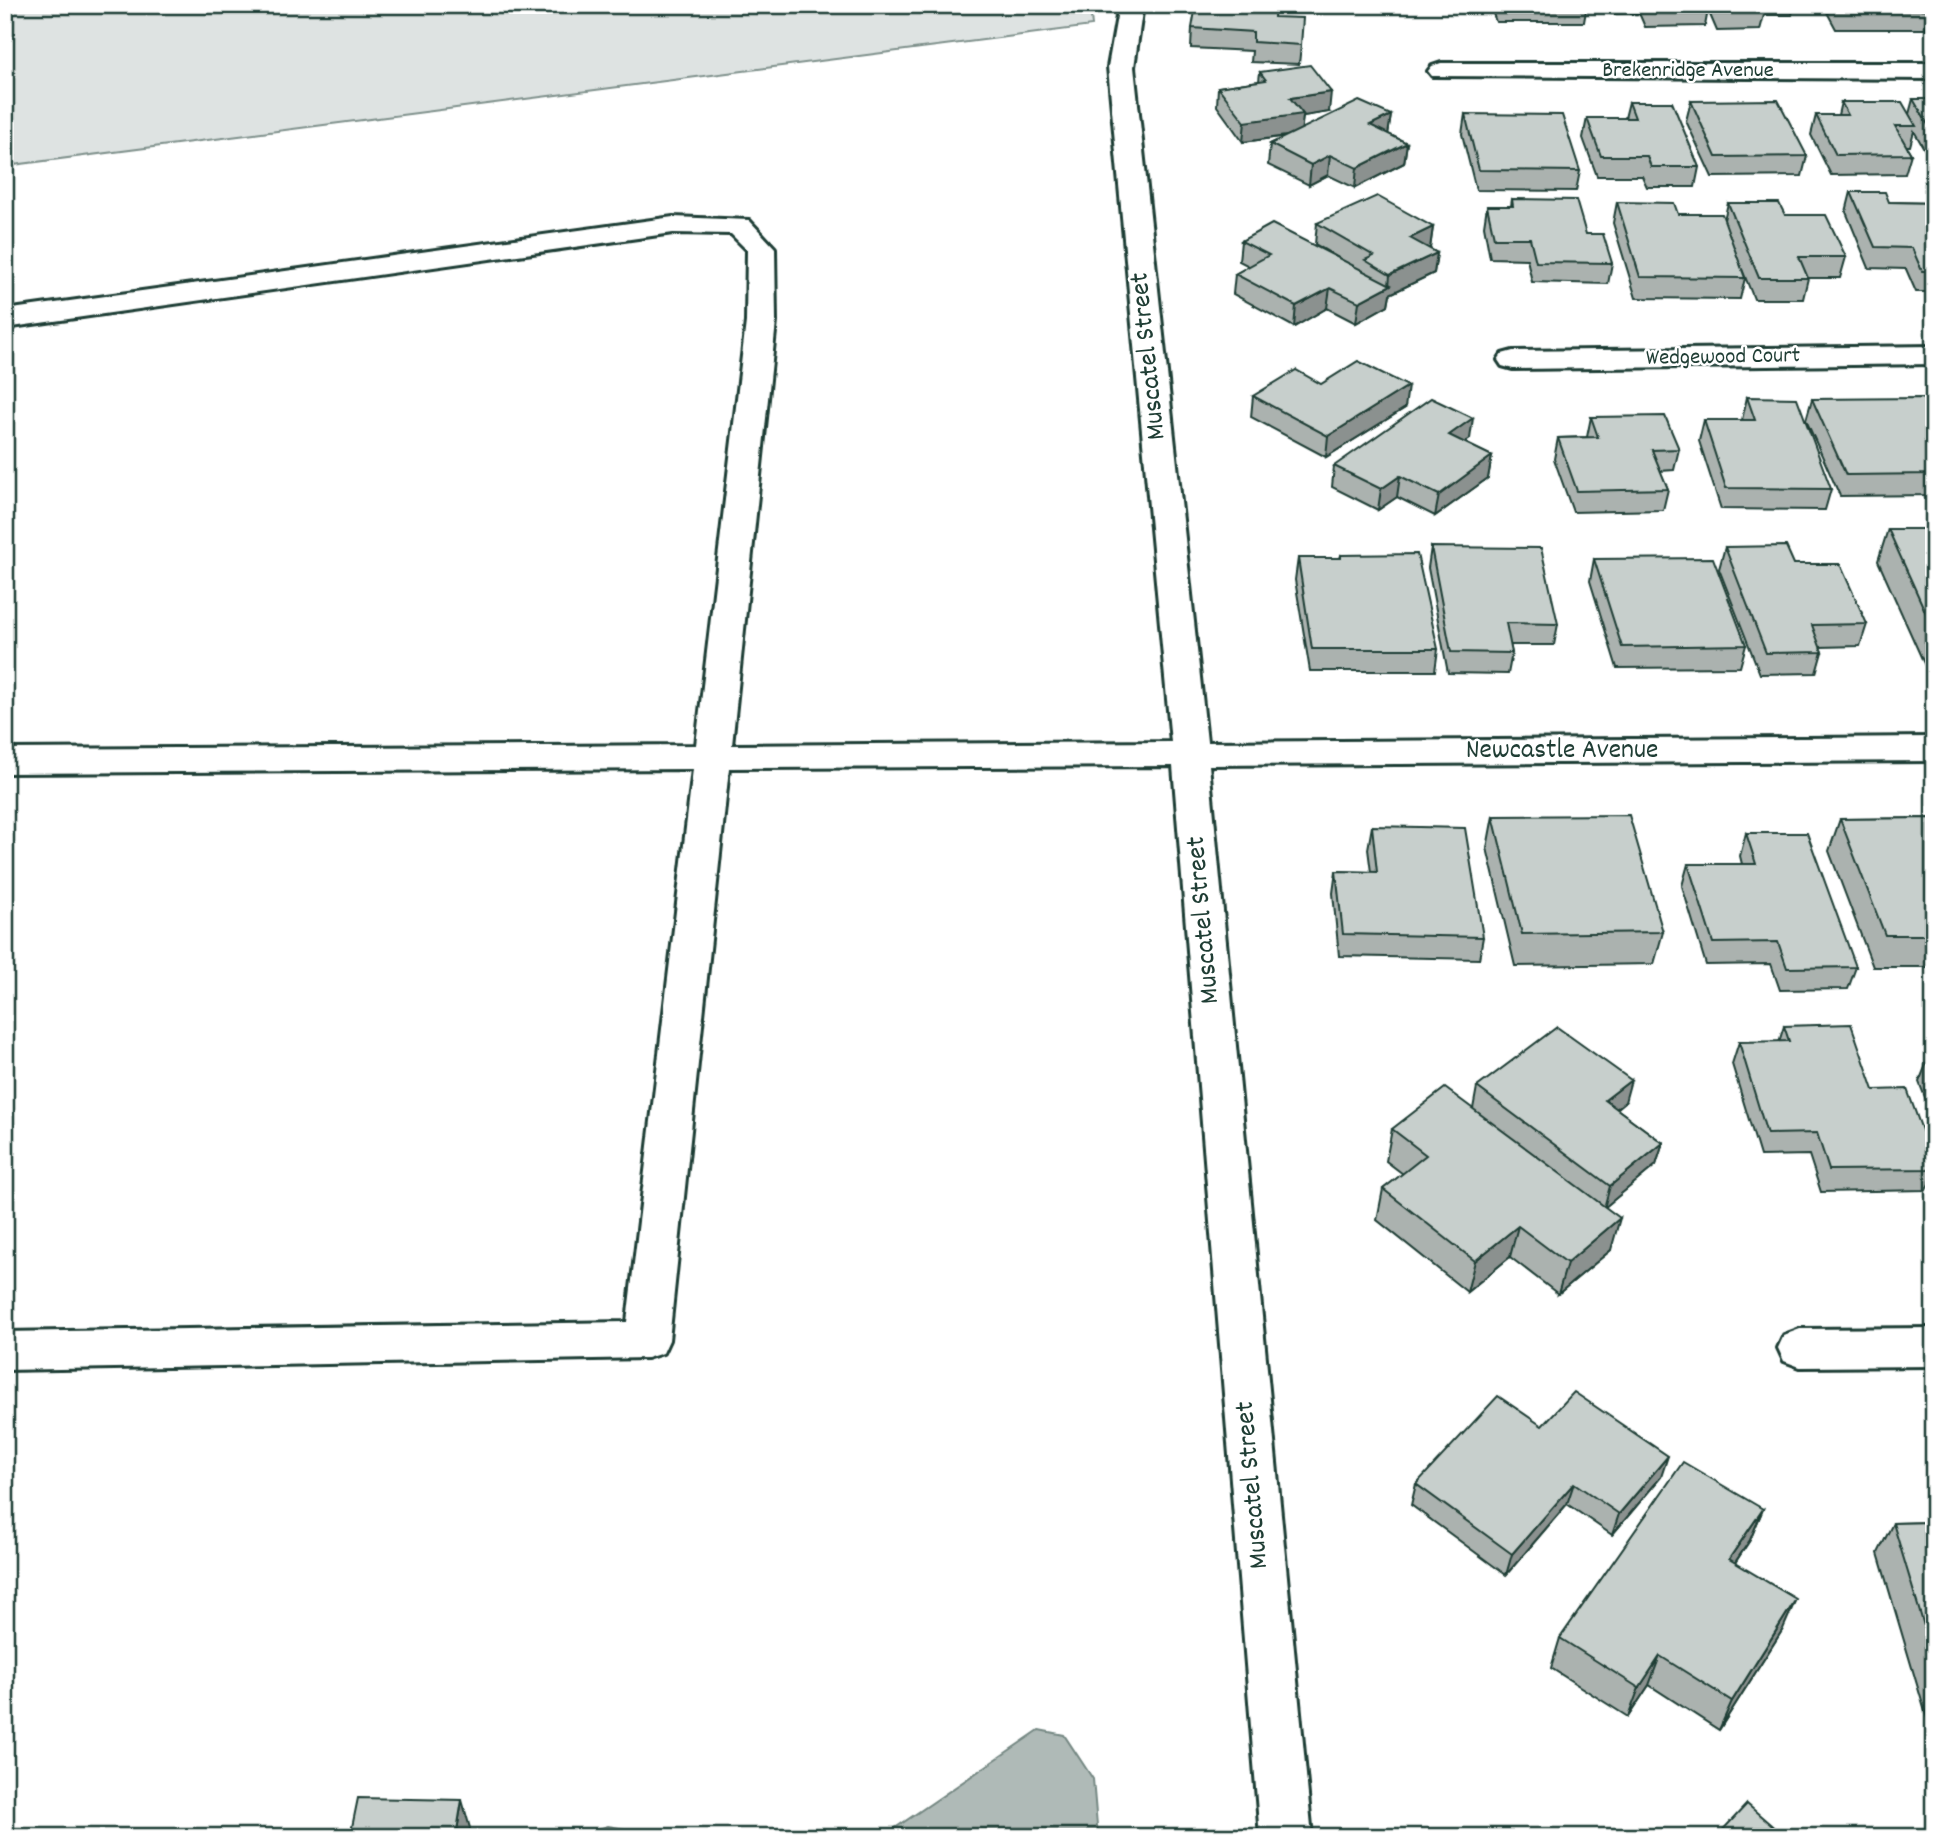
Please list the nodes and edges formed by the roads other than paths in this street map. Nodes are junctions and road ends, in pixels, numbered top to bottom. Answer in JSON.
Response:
{"nodes":[{"id":1,"x":1131,"y":5,"type":"edge"},
{"id":2,"x":1441,"y":71,"type":"dead end"},
{"id":3,"x":1934,"y":71,"type":"edge"},
{"id":4,"x":5,"y":319,"type":"edge"},
{"id":5,"x":1934,"y":355,"type":"edge"},
{"id":6,"x":1513,"y":360,"type":"dead end"},
{"id":7,"x":1934,"y":750,"type":"edge"},
{"id":8,"x":715,"y":755,"type":"junction"},
{"id":9,"x":1190,"y":755,"type":"junction"},
{"id":10,"x":5,"y":761,"type":"edge"},
{"id":11,"x":1934,"y":1347,"type":"edge"},
{"id":12,"x":1800,"y":1348,"type":"dead end"},
{"id":13,"x":5,"y":1351,"type":"edge"},
{"id":14,"x":1286,"y":1837,"type":"edge"}],
"edges":[{"from":1,"to":9,"type":"street","name":"Muscatel Street"},
{"from":2,"to":3,"type":"street","name":"Brekenridge Avenue"},
{"from":4,"to":8,"type":"street"},
{"from":5,"to":6,"type":"street","name":"Wedgewood Court"},
{"from":7,"to":9,"type":"street","name":"Newcastle Avenue"},
{"from":8,"to":9,"type":"street","name":"Newcastle Avenue"},
{"from":8,"to":10,"type":"street","name":"Newcastle Avenue"},
{"from":8,"to":13,"type":"street"},
{"from":9,"to":14,"type":"street","name":"Muscatel Street"},
{"from":11,"to":12,"type":"street"}]}
